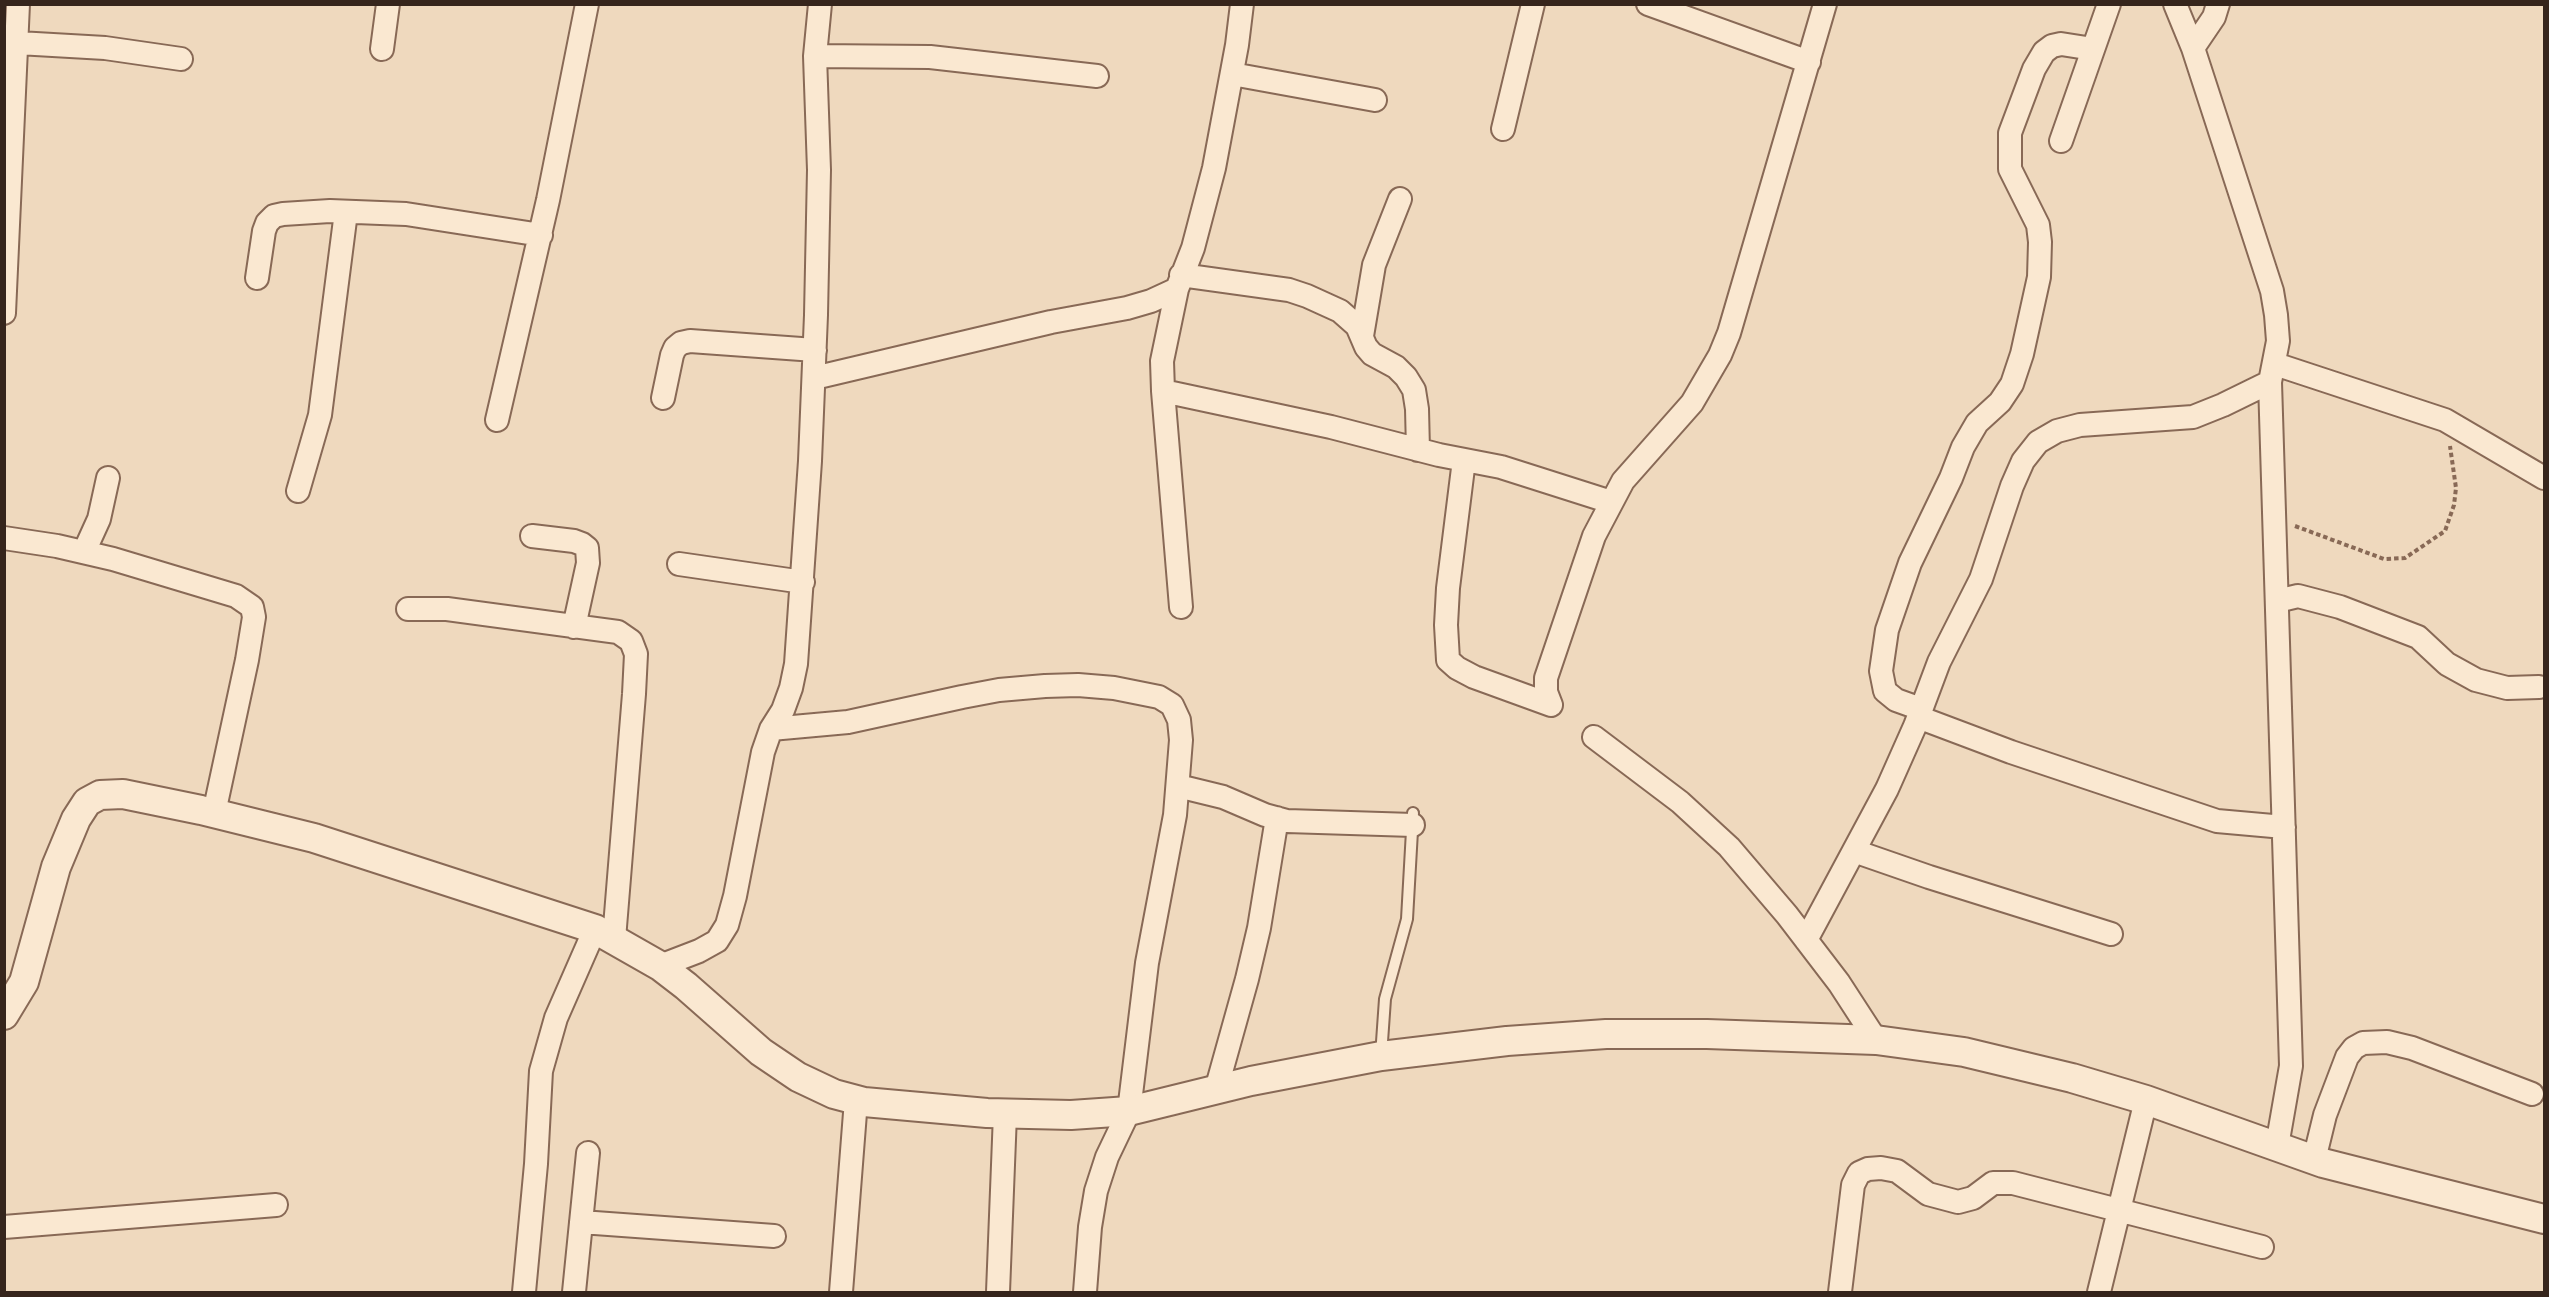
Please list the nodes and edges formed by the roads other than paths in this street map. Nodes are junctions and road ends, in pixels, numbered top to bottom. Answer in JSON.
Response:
{"nodes":[{"id":1,"x":18,"y":4,"type":"edge"},
{"id":2,"x":388,"y":4,"type":"edge"},
{"id":3,"x":587,"y":4,"type":"edge"},
{"id":4,"x":820,"y":4,"type":"edge"},
{"id":5,"x":1242,"y":4,"type":"edge"},
{"id":6,"x":1533,"y":4,"type":"edge"},
{"id":7,"x":1648,"y":4,"type":"edge"},
{"id":8,"x":1825,"y":4,"type":"edge"},
{"id":9,"x":2109,"y":4,"type":"edge"},
{"id":10,"x":2175,"y":4,"type":"edge"},
{"id":11,"x":2218,"y":4,"type":"edge"},
{"id":12,"x":18,"y":42,"type":"junction"},
{"id":13,"x":2193,"y":48,"type":"junction"},
{"id":14,"x":382,"y":49,"type":"dead end"},
{"id":15,"x":2093,"y":49,"type":"junction"},
{"id":16,"x":815,"y":56,"type":"junction"},
{"id":17,"x":181,"y":59,"type":"dead end"},
{"id":18,"x":1809,"y":62,"type":"junction"},
{"id":19,"x":1232,"y":74,"type":"junction"},
{"id":20,"x":1097,"y":76,"type":"dead end"},
{"id":21,"x":1375,"y":100,"type":"dead end"},
{"id":22,"x":1503,"y":129,"type":"dead end"},
{"id":23,"x":2061,"y":141,"type":"dead end"},
{"id":24,"x":1400,"y":199,"type":"dead end"},
{"id":25,"x":346,"y":212,"type":"junction"},
{"id":26,"x":541,"y":235,"type":"junction"},
{"id":27,"x":257,"y":278,"type":"dead end"},
{"id":28,"x":1179,"y":282,"type":"junction"},
{"id":29,"x":4,"y":313,"type":"edge"},
{"id":30,"x":1362,"y":336,"type":"junction"},
{"id":31,"x":815,"y":350,"type":"junction"},
{"id":32,"x":2273,"y":373,"type":"junction"},
{"id":33,"x":814,"y":378,"type":"junction"},
{"id":34,"x":1163,"y":391,"type":"junction"},
{"id":35,"x":663,"y":398,"type":"dead end"},
{"id":36,"x":497,"y":420,"type":"dead end"},
{"id":37,"x":1418,"y":450,"type":"junction"},
{"id":38,"x":1464,"y":460,"type":"junction"},
{"id":39,"x":108,"y":478,"type":"dead end"},
{"id":40,"x":2544,"y":478,"type":"edge"},
{"id":41,"x":298,"y":491,"type":"dead end"},
{"id":42,"x":1611,"y":502,"type":"junction"},
{"id":43,"x":532,"y":536,"type":"dead end"},
{"id":44,"x":4,"y":538,"type":"edge"},
{"id":45,"x":84,"y":552,"type":"junction"},
{"id":46,"x":679,"y":564,"type":"dead end"},
{"id":47,"x":803,"y":582,"type":"junction"},
{"id":48,"x":2277,"y":600,"type":"junction"},
{"id":49,"x":1181,"y":607,"type":"dead end"},
{"id":50,"x":408,"y":609,"type":"dead end"},
{"id":51,"x":574,"y":627,"type":"junction"},
{"id":52,"x":2539,"y":687,"type":"dead end"},
{"id":53,"x":1920,"y":713,"type":"junction"},
{"id":54,"x":771,"y":729,"type":"junction"},
{"id":55,"x":1594,"y":737,"type":"dead end"},
{"id":56,"x":1178,"y":786,"type":"junction"},
{"id":57,"x":214,"y":813,"type":"junction"},
{"id":58,"x":1277,"y":818,"type":"junction"},
{"id":59,"x":1413,"y":819,"type":"joint"},
{"id":60,"x":2284,"y":827,"type":"junction"},
{"id":61,"x":1854,"y":851,"type":"junction"},
{"id":62,"x":605,"y":934,"type":"junction"},
{"id":63,"x":2111,"y":934,"type":"dead end"},
{"id":64,"x":1806,"y":940,"type":"junction"},
{"id":65,"x":660,"y":966,"type":"junction"},
{"id":66,"x":4,"y":1015,"type":"edge"},
{"id":67,"x":1876,"y":1040,"type":"junction"},
{"id":68,"x":1381,"y":1056,"type":"junction"},
{"id":69,"x":1216,"y":1090,"type":"junction"},
{"id":70,"x":2532,"y":1094,"type":"dead end"},
{"id":71,"x":856,"y":1100,"type":"junction"},
{"id":72,"x":2146,"y":1100,"type":"junction"},
{"id":73,"x":1129,"y":1111,"type":"junction"},
{"id":74,"x":1005,"y":1114,"type":"junction"},
{"id":75,"x":2277,"y":1146,"type":"junction"},
{"id":76,"x":588,"y":1153,"type":"dead end"},
{"id":77,"x":2314,"y":1160,"type":"junction"},
{"id":78,"x":276,"y":1205,"type":"dead end"},
{"id":79,"x":2119,"y":1210,"type":"junction"},
{"id":80,"x":2544,"y":1219,"type":"edge"},
{"id":81,"x":581,"y":1222,"type":"junction"},
{"id":82,"x":4,"y":1227,"type":"edge"},
{"id":83,"x":774,"y":1236,"type":"dead end"},
{"id":84,"x":2262,"y":1247,"type":"dead end"},
{"id":85,"x":524,"y":1293,"type":"edge"},
{"id":86,"x":574,"y":1293,"type":"edge"},
{"id":87,"x":841,"y":1293,"type":"edge"},
{"id":88,"x":998,"y":1293,"type":"edge"},
{"id":89,"x":1085,"y":1293,"type":"edge"},
{"id":90,"x":1840,"y":1293,"type":"edge"},
{"id":91,"x":2099,"y":1293,"type":"edge"}],
"edges":[{"from":1,"to":12,"type":"street"},
{"from":2,"to":14,"type":"street"},
{"from":3,"to":26,"type":"street"},
{"from":4,"to":16,"type":"street"},
{"from":5,"to":19,"type":"street"},
{"from":6,"to":22,"type":"street"},
{"from":7,"to":18,"type":"street"},
{"from":8,"to":18,"type":"street"},
{"from":9,"to":15,"type":"street"},
{"from":10,"to":13,"type":"street"},
{"from":11,"to":13,"type":"street"},
{"from":12,"to":17,"type":"street"},
{"from":12,"to":29,"type":"street"},
{"from":13,"to":32,"type":"street"},
{"from":15,"to":23,"type":"street"},
{"from":15,"to":53,"type":"street"},
{"from":16,"to":20,"type":"street"},
{"from":16,"to":31,"type":"street"},
{"from":18,"to":42,"type":"street"},
{"from":19,"to":21,"type":"street"},
{"from":19,"to":28,"type":"street"},
{"from":24,"to":30,"type":"street"},
{"from":25,"to":26,"type":"street"},
{"from":25,"to":27,"type":"street"},
{"from":25,"to":41,"type":"street"},
{"from":26,"to":36,"type":"street"},
{"from":28,"to":30,"type":"street"},
{"from":28,"to":33,"type":"street"},
{"from":28,"to":34,"type":"street"},
{"from":30,"to":37,"type":"street"},
{"from":31,"to":33,"type":"street"},
{"from":31,"to":35,"type":"street"},
{"from":32,"to":40,"type":"street"},
{"from":32,"to":48,"type":"street"},
{"from":32,"to":53,"type":"street"},
{"from":33,"to":47,"type":"street"},
{"from":34,"to":37,"type":"street"},
{"from":34,"to":49,"type":"street"},
{"from":37,"to":38,"type":"street"},
{"from":38,"to":42,"type":"street"},
{"from":38,"to":42,"type":"street"},
{"from":39,"to":45,"type":"street"},
{"from":43,"to":51,"type":"street"},
{"from":44,"to":45,"type":"street"},
{"from":45,"to":57,"type":"street"},
{"from":46,"to":47,"type":"street"},
{"from":47,"to":54,"type":"street"},
{"from":48,"to":52,"type":"street"},
{"from":48,"to":60,"type":"street"},
{"from":50,"to":51,"type":"street"},
{"from":51,"to":62,"type":"street"},
{"from":53,"to":60,"type":"street"},
{"from":53,"to":61,"type":"street"},
{"from":54,"to":56,"type":"street"},
{"from":54,"to":65,"type":"street"},
{"from":55,"to":64,"type":"street"},
{"from":56,"to":58,"type":"street"},
{"from":56,"to":73,"type":"street"},
{"from":57,"to":62,"type":"street"},
{"from":57,"to":66,"type":"street"},
{"from":58,"to":59,"type":"street"},
{"from":58,"to":69,"type":"street"},
{"from":59,"to":68,"type":"lane"},
{"from":60,"to":75,"type":"street"},
{"from":61,"to":63,"type":"street"},
{"from":61,"to":64,"type":"street"},
{"from":62,"to":65,"type":"street"},
{"from":62,"to":85,"type":"street"},
{"from":64,"to":67,"type":"street"},
{"from":65,"to":71,"type":"street"},
{"from":67,"to":68,"type":"street"},
{"from":67,"to":72,"type":"street"},
{"from":68,"to":69,"type":"street"},
{"from":69,"to":73,"type":"street"},
{"from":70,"to":77,"type":"street"},
{"from":71,"to":74,"type":"street"},
{"from":71,"to":87,"type":"street"},
{"from":72,"to":75,"type":"street"},
{"from":72,"to":79,"type":"street"},
{"from":73,"to":74,"type":"street"},
{"from":73,"to":89,"type":"street"},
{"from":74,"to":88,"type":"street"},
{"from":75,"to":77,"type":"street"},
{"from":76,"to":81,"type":"street"},
{"from":77,"to":80,"type":"street"},
{"from":78,"to":82,"type":"street"},
{"from":79,"to":84,"type":"street"},
{"from":79,"to":90,"type":"street"},
{"from":79,"to":91,"type":"street"},
{"from":81,"to":83,"type":"street"},
{"from":81,"to":86,"type":"street"}]}
